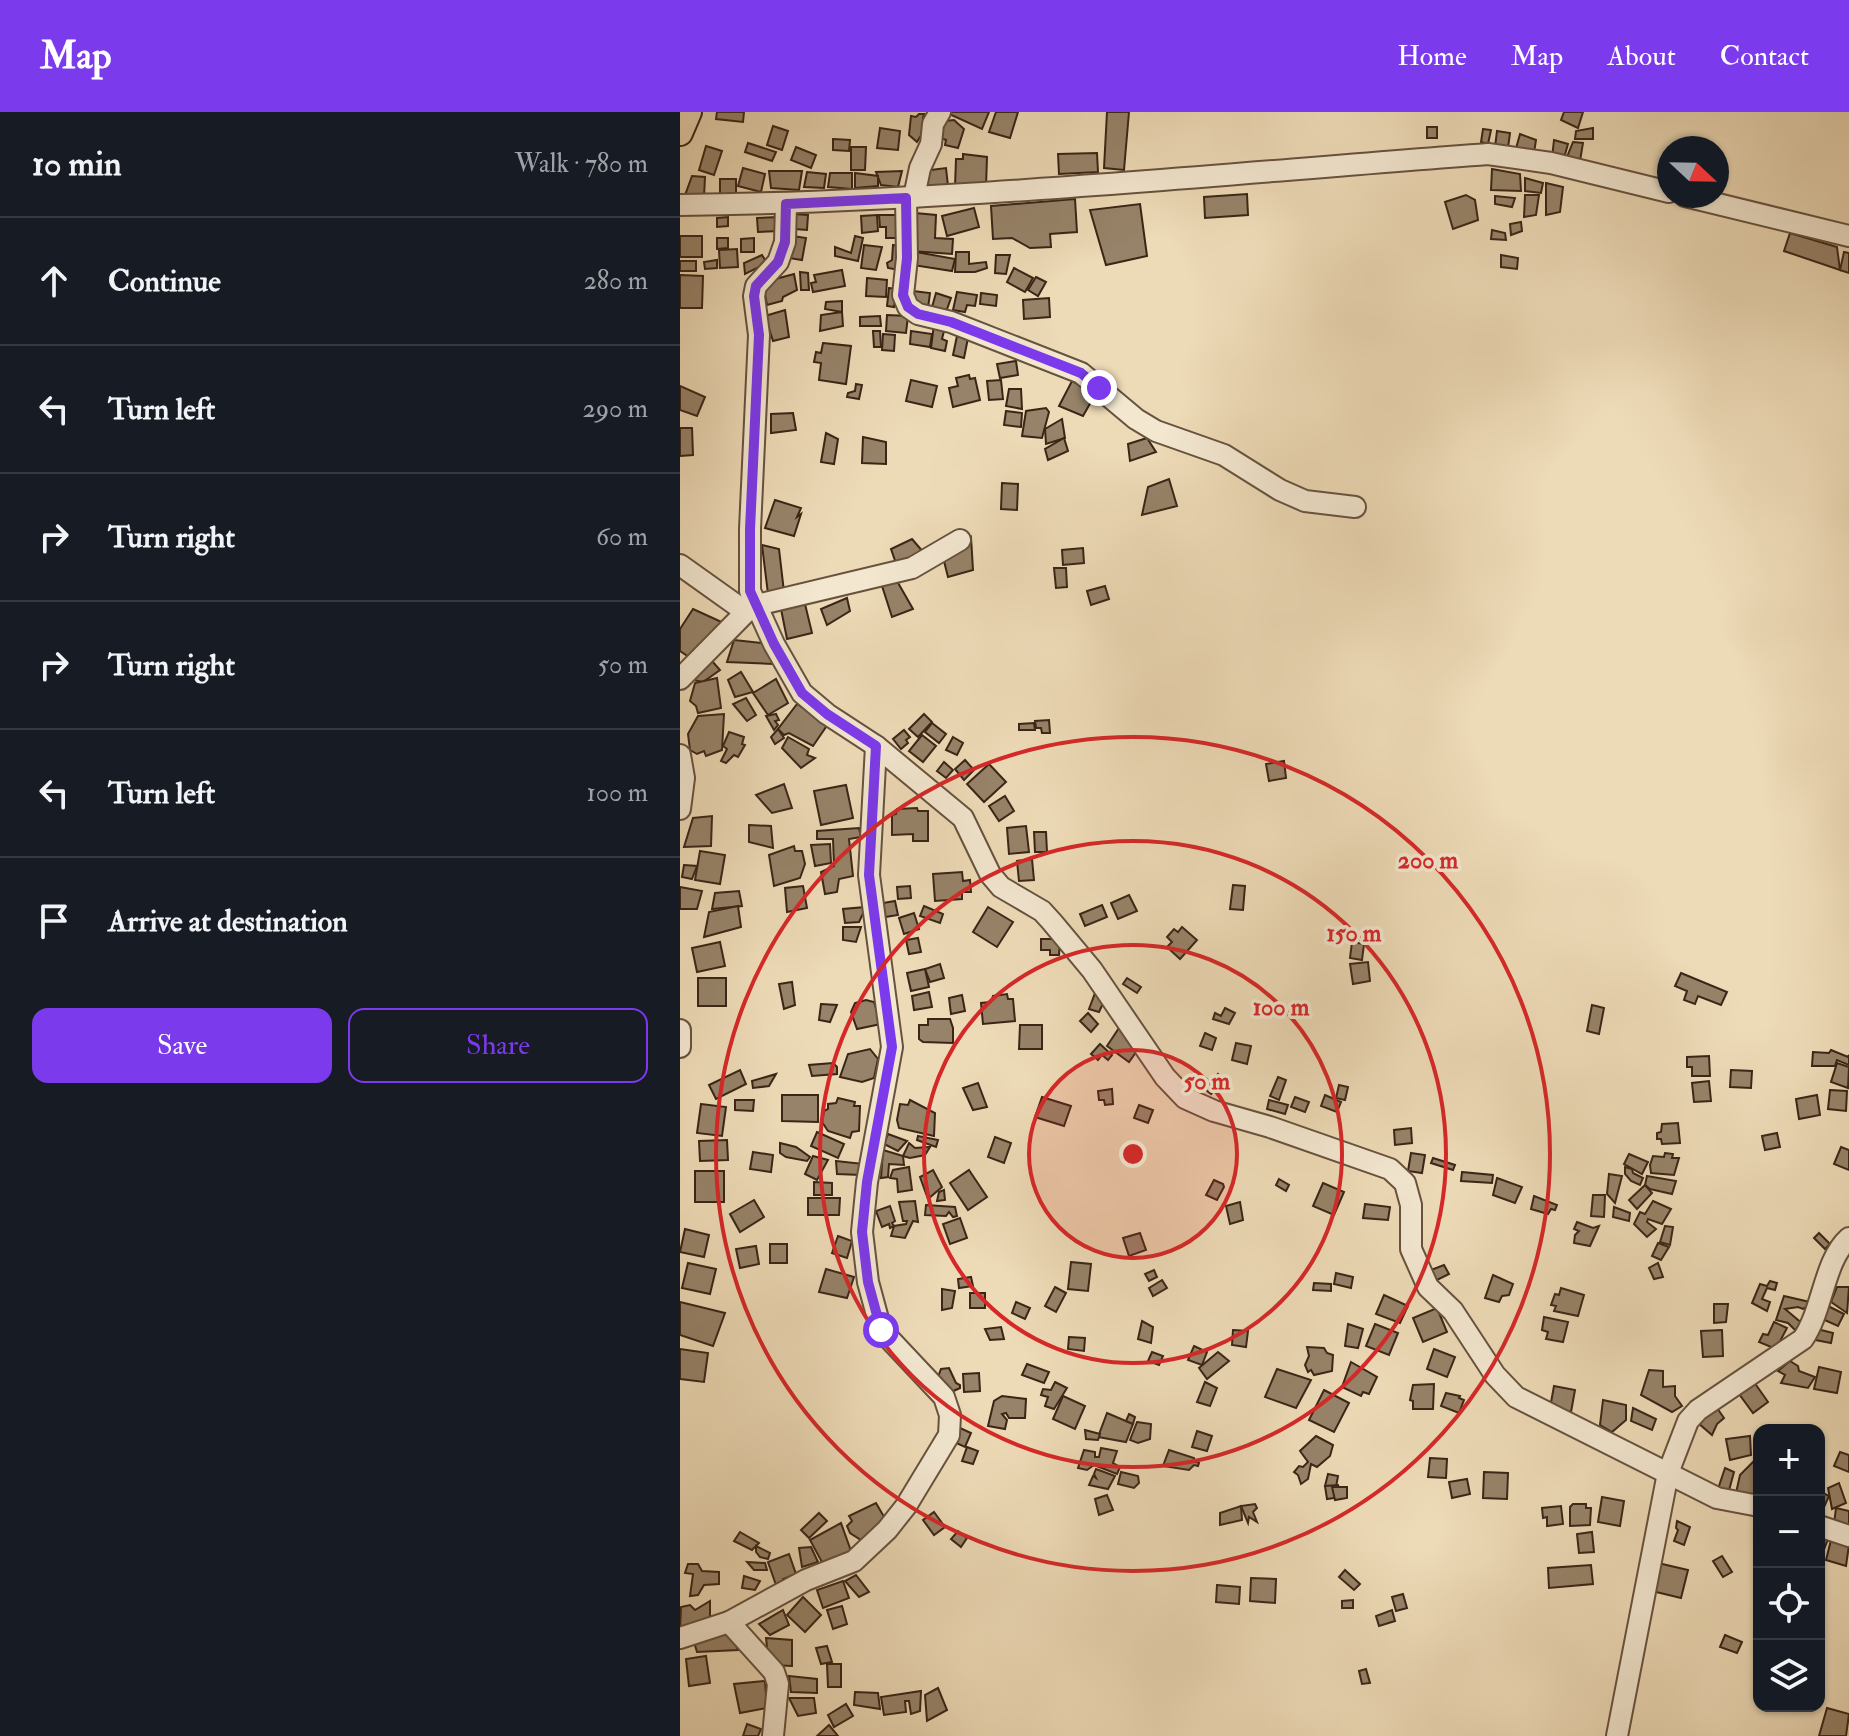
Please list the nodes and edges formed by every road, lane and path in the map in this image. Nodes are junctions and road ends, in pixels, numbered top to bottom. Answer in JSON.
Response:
{"nodes":[{"id":1,"x":689,"y":112,"type":"edge"},
{"id":2,"x":940,"y":112,"type":"edge"},
{"id":3,"x":680,"y":133,"type":"edge"},
{"id":4,"x":1657,"y":189,"type":"edge"},
{"id":5,"x":910,"y":197,"type":"junction"},
{"id":6,"x":786,"y":204,"type":"junction"},
{"id":7,"x":680,"y":205,"type":"edge"},
{"id":8,"x":1729,"y":207,"type":"edge"},
{"id":9,"x":1849,"y":236,"type":"edge"},
{"id":10,"x":1355,"y":507,"type":"dead end"},
{"id":11,"x":960,"y":540,"type":"dead end"},
{"id":12,"x":680,"y":565,"type":"edge"},
{"id":13,"x":752,"y":608,"type":"junction"},
{"id":14,"x":680,"y":679,"type":"edge"},
{"id":15,"x":876,"y":746,"type":"junction"},
{"id":16,"x":680,"y":755,"type":"edge"},
{"id":17,"x":680,"y":809,"type":"edge"},
{"id":18,"x":680,"y":1030,"type":"edge"},
{"id":19,"x":680,"y":1047,"type":"edge"},
{"id":20,"x":1849,"y":1238,"type":"edge"},
{"id":21,"x":1668,"y":1473,"type":"junction"},
{"id":22,"x":1753,"y":1505,"type":"edge"},
{"id":23,"x":1825,"y":1528,"type":"edge"},
{"id":24,"x":1849,"y":1536,"type":"edge"},
{"id":25,"x":729,"y":1622,"type":"junction"},
{"id":26,"x":680,"y":1638,"type":"edge"},
{"id":27,"x":773,"y":1736,"type":"edge"},
{"id":28,"x":1617,"y":1736,"type":"edge"}],
"edges":[{"from":1,"to":3,"type":"main road"},
{"from":2,"to":5,"type":"street"},
{"from":4,"to":5,"type":"street"},
{"from":5,"to":6,"type":"street"},
{"from":5,"to":10,"type":"street"},
{"from":6,"to":7,"type":"street"},
{"from":6,"to":13,"type":"street"},
{"from":8,"to":9,"type":"street"},
{"from":11,"to":13,"type":"street"},
{"from":12,"to":13,"type":"street"},
{"from":13,"to":14,"type":"street"},
{"from":13,"to":15,"type":"street"},
{"from":15,"to":21,"type":"street"},
{"from":15,"to":25,"type":"street"},
{"from":16,"to":17,"type":"street"},
{"from":18,"to":19,"type":"street"},
{"from":20,"to":21,"type":"street"},
{"from":21,"to":22,"type":"street"},
{"from":21,"to":28,"type":"street"},
{"from":23,"to":24,"type":"street"},
{"from":25,"to":26,"type":"street"},
{"from":25,"to":27,"type":"street"}]}
